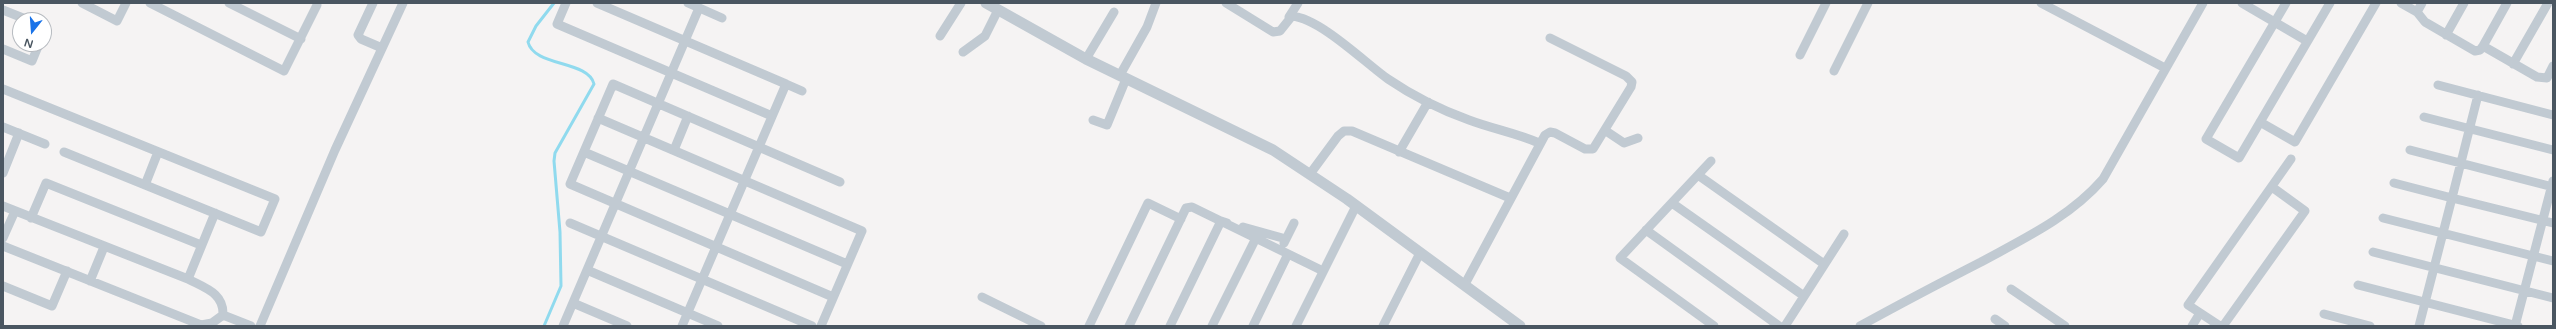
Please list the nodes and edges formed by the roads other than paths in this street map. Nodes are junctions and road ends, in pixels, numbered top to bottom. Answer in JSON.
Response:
{"nodes":[{"id":1,"x":82,"y":3,"type":"edge"},
{"id":2,"x":126,"y":3,"type":"edge"},
{"id":3,"x":150,"y":3,"type":"edge"},
{"id":4,"x":230,"y":3,"type":"edge"},
{"id":5,"x":373,"y":3,"type":"edge"},
{"id":6,"x":403,"y":3,"type":"edge"},
{"id":7,"x":566,"y":3,"type":"edge"},
{"id":8,"x":688,"y":3,"type":"edge"},
{"id":9,"x":961,"y":3,"type":"edge"},
{"id":10,"x":986,"y":3,"type":"edge"},
{"id":11,"x":1156,"y":3,"type":"edge"},
{"id":12,"x":1226,"y":3,"type":"edge"},
{"id":13,"x":1298,"y":3,"type":"edge"},
{"id":14,"x":1826,"y":3,"type":"edge"},
{"id":15,"x":1868,"y":3,"type":"edge"},
{"id":16,"x":2041,"y":3,"type":"edge"},
{"id":17,"x":2203,"y":3,"type":"edge"},
{"id":18,"x":2243,"y":3,"type":"edge"},
{"id":19,"x":2286,"y":3,"type":"edge"},
{"id":20,"x":2330,"y":3,"type":"edge"},
{"id":21,"x":2376,"y":3,"type":"edge"},
{"id":22,"x":2401,"y":3,"type":"edge"},
{"id":23,"x":2422,"y":3,"type":"edge"},
{"id":24,"x":2464,"y":3,"type":"edge"},
{"id":25,"x":2507,"y":3,"type":"edge"},
{"id":26,"x":2548,"y":3,"type":"edge"},
{"id":27,"x":316,"y":4,"type":"edge"},
{"id":28,"x":600,"y":4,"type":"edge"},
{"id":29,"x":699,"y":8,"type":"junction"},
{"id":30,"x":998,"y":10,"type":"junction"},
{"id":31,"x":1114,"y":12,"type":"dead end"},
{"id":32,"x":2417,"y":12,"type":"junction"},
{"id":33,"x":1289,"y":17,"type":"junction"},
{"id":34,"x":722,"y":18,"type":"dead end"},
{"id":35,"x":2274,"y":22,"type":"junction"},
{"id":36,"x":2446,"y":35,"type":"junction"},
{"id":37,"x":940,"y":36,"type":"dead end"},
{"id":38,"x":1550,"y":38,"type":"dead end"},
{"id":39,"x":300,"y":39,"type":"junction"},
{"id":40,"x":685,"y":41,"type":"junction"},
{"id":41,"x":2307,"y":41,"type":"junction"},
{"id":42,"x":2483,"y":46,"type":"junction"},
{"id":43,"x":382,"y":48,"type":"junction"},
{"id":44,"x":3,"y":49,"type":"edge"},
{"id":45,"x":36,"y":52,"type":"edge"},
{"id":46,"x":963,"y":52,"type":"dead end"},
{"id":47,"x":1800,"y":55,"type":"dead end"},
{"id":48,"x":1086,"y":59,"type":"junction"},
{"id":49,"x":2513,"y":64,"type":"junction"},
{"id":50,"x":2553,"y":66,"type":"edge"},
{"id":51,"x":2165,"y":68,"type":"junction"},
{"id":52,"x":1834,"y":71,"type":"dead end"},
{"id":53,"x":671,"y":73,"type":"junction"},
{"id":54,"x":1123,"y":77,"type":"junction"},
{"id":55,"x":786,"y":84,"type":"junction"},
{"id":56,"x":2438,"y":84,"type":"dead end"},
{"id":57,"x":3,"y":89,"type":"edge"},
{"id":58,"x":802,"y":91,"type":"dead end"},
{"id":59,"x":2478,"y":95,"type":"junction"},
{"id":60,"x":1428,"y":102,"type":"junction"},
{"id":61,"x":658,"y":103,"type":"junction"},
{"id":62,"x":2553,"y":115,"type":"edge"},
{"id":63,"x":688,"y":116,"type":"junction"},
{"id":64,"x":772,"y":116,"type":"junction"},
{"id":65,"x":2424,"y":117,"type":"dead end"},
{"id":66,"x":598,"y":118,"type":"junction"},
{"id":67,"x":1094,"y":120,"type":"dead end"},
{"id":68,"x":2260,"y":122,"type":"junction"},
{"id":69,"x":3,"y":127,"type":"edge"},
{"id":70,"x":2470,"y":129,"type":"junction"},
{"id":71,"x":1606,"y":131,"type":"junction"},
{"id":72,"x":19,"y":133,"type":"junction"},
{"id":73,"x":644,"y":137,"type":"junction"},
{"id":74,"x":1638,"y":138,"type":"dead end"},
{"id":75,"x":1539,"y":143,"type":"junction"},
{"id":76,"x":45,"y":144,"type":"dead end"},
{"id":77,"x":759,"y":147,"type":"junction"},
{"id":78,"x":674,"y":150,"type":"junction"},
{"id":79,"x":2410,"y":150,"type":"dead end"},
{"id":80,"x":2553,"y":150,"type":"edge"},
{"id":81,"x":64,"y":152,"type":"dead end"},
{"id":82,"x":158,"y":152,"type":"junction"},
{"id":83,"x":584,"y":152,"type":"junction"},
{"id":84,"x":1399,"y":152,"type":"junction"},
{"id":85,"x":2292,"y":159,"type":"dead end"},
{"id":86,"x":1711,"y":161,"type":"dead end"},
{"id":87,"x":2461,"y":163,"type":"junction"},
{"id":88,"x":4,"y":168,"type":"edge"},
{"id":89,"x":629,"y":172,"type":"junction"},
{"id":90,"x":1310,"y":174,"type":"junction"},
{"id":91,"x":1698,"y":175,"type":"junction"},
{"id":92,"x":744,"y":180,"type":"junction"},
{"id":93,"x":840,"y":182,"type":"dead end"},
{"id":94,"x":2394,"y":183,"type":"dead end"},
{"id":95,"x":145,"y":185,"type":"junction"},
{"id":96,"x":2553,"y":185,"type":"edge"},
{"id":97,"x":2272,"y":187,"type":"junction"},
{"id":98,"x":1510,"y":198,"type":"junction"},
{"id":99,"x":2452,"y":198,"type":"junction"},
{"id":100,"x":1672,"y":203,"type":"junction"},
{"id":101,"x":615,"y":204,"type":"junction"},
{"id":102,"x":3,"y":206,"type":"edge"},
{"id":103,"x":1356,"y":206,"type":"junction"},
{"id":104,"x":14,"y":211,"type":"junction"},
{"id":105,"x":214,"y":213,"type":"junction"},
{"id":106,"x":730,"y":215,"type":"junction"},
{"id":107,"x":31,"y":218,"type":"junction"},
{"id":108,"x":2383,"y":218,"type":"dead end"},
{"id":109,"x":1181,"y":219,"type":"junction"},
{"id":110,"x":1221,"y":221,"type":"junction"},
{"id":111,"x":2542,"y":221,"type":"junction"},
{"id":112,"x":570,"y":223,"type":"dead end"},
{"id":113,"x":1294,"y":223,"type":"dead end"},
{"id":114,"x":2553,"y":223,"type":"edge"},
{"id":115,"x":1646,"y":230,"type":"junction"},
{"id":116,"x":2443,"y":233,"type":"junction"},
{"id":117,"x":1844,"y":234,"type":"dead end"},
{"id":118,"x":601,"y":236,"type":"junction"},
{"id":119,"x":3,"y":238,"type":"edge"},
{"id":120,"x":1256,"y":238,"type":"junction"},
{"id":121,"x":1286,"y":239,"type":"junction"},
{"id":122,"x":201,"y":245,"type":"junction"},
{"id":123,"x":3,"y":246,"type":"edge"},
{"id":124,"x":104,"y":247,"type":"junction"},
{"id":125,"x":716,"y":247,"type":"junction"},
{"id":126,"x":1285,"y":252,"type":"junction"},
{"id":127,"x":2373,"y":252,"type":"dead end"},
{"id":128,"x":1420,"y":253,"type":"junction"},
{"id":129,"x":2533,"y":256,"type":"junction"},
{"id":130,"x":2553,"y":261,"type":"edge"},
{"id":131,"x":847,"y":264,"type":"junction"},
{"id":132,"x":1824,"y":264,"type":"junction"},
{"id":133,"x":2434,"y":268,"type":"junction"},
{"id":134,"x":587,"y":270,"type":"junction"},
{"id":135,"x":67,"y":271,"type":"junction"},
{"id":136,"x":1323,"y":271,"type":"junction"},
{"id":137,"x":188,"y":279,"type":"junction"},
{"id":138,"x":702,"y":279,"type":"junction"},
{"id":139,"x":90,"y":281,"type":"junction"},
{"id":140,"x":1465,"y":284,"type":"junction"},
{"id":141,"x":2358,"y":285,"type":"dead end"},
{"id":142,"x":3,"y":286,"type":"edge"},
{"id":143,"x":2011,"y":288,"type":"dead end"},
{"id":144,"x":2524,"y":291,"type":"junction"},
{"id":145,"x":1804,"y":296,"type":"junction"},
{"id":146,"x":834,"y":297,"type":"junction"},
{"id":147,"x":982,"y":297,"type":"dead end"},
{"id":148,"x":2553,"y":298,"type":"edge"},
{"id":149,"x":2425,"y":302,"type":"junction"},
{"id":150,"x":573,"y":303,"type":"junction"},
{"id":151,"x":1695,"y":312,"type":"junction"},
{"id":152,"x":688,"y":313,"type":"junction"},
{"id":153,"x":2200,"y":313,"type":"junction"},
{"id":154,"x":2324,"y":314,"type":"dead end"},
{"id":155,"x":230,"y":318,"type":"junction"},
{"id":156,"x":1995,"y":319,"type":"dead end"},
{"id":157,"x":252,"y":326,"type":"edge"},
{"id":158,"x":260,"y":326,"type":"edge"},
{"id":159,"x":563,"y":326,"type":"edge"},
{"id":160,"x":628,"y":326,"type":"edge"},
{"id":161,"x":682,"y":326,"type":"edge"},
{"id":162,"x":718,"y":326,"type":"edge"},
{"id":163,"x":812,"y":326,"type":"edge"},
{"id":164,"x":821,"y":326,"type":"edge"},
{"id":165,"x":1040,"y":326,"type":"edge"},
{"id":166,"x":1089,"y":326,"type":"edge"},
{"id":167,"x":1129,"y":326,"type":"edge"},
{"id":168,"x":1170,"y":326,"type":"edge"},
{"id":169,"x":1212,"y":326,"type":"edge"},
{"id":170,"x":1253,"y":326,"type":"edge"},
{"id":171,"x":1296,"y":326,"type":"edge"},
{"id":172,"x":1383,"y":326,"type":"edge"},
{"id":173,"x":1520,"y":326,"type":"edge"},
{"id":174,"x":1703,"y":326,"type":"edge"},
{"id":175,"x":1714,"y":326,"type":"edge"},
{"id":176,"x":1779,"y":326,"type":"edge"},
{"id":177,"x":1785,"y":326,"type":"edge"},
{"id":178,"x":1860,"y":326,"type":"edge"},
{"id":179,"x":2005,"y":326,"type":"edge"},
{"id":180,"x":2065,"y":326,"type":"edge"},
{"id":181,"x":2192,"y":326,"type":"edge"},
{"id":182,"x":2220,"y":326,"type":"edge"},
{"id":183,"x":2223,"y":326,"type":"edge"},
{"id":184,"x":2370,"y":326,"type":"edge"},
{"id":185,"x":2419,"y":326,"type":"edge"},
{"id":186,"x":2516,"y":326,"type":"edge"}],
"edges":[{"from":1,"to":2,"type":"street"},
{"from":3,"to":39,"type":"street"},
{"from":4,"to":39,"type":"street"},
{"from":5,"to":43,"type":"street"},
{"from":6,"to":43,"type":"street"},
{"from":7,"to":53,"type":"street"},
{"from":8,"to":29,"type":"street"},
{"from":9,"to":37,"type":"street"},
{"from":10,"to":30,"type":"street"},
{"from":11,"to":54,"type":"street"},
{"from":12,"to":33,"type":"street"},
{"from":13,"to":33,"type":"street"},
{"from":14,"to":47,"type":"street"},
{"from":15,"to":52,"type":"street"},
{"from":16,"to":51,"type":"street"},
{"from":17,"to":51,"type":"street"},
{"from":18,"to":35,"type":"street"},
{"from":19,"to":35,"type":"street"},
{"from":20,"to":41,"type":"street"},
{"from":21,"to":68,"type":"street"},
{"from":22,"to":32,"type":"street"},
{"from":23,"to":32,"type":"street"},
{"from":24,"to":36,"type":"street"},
{"from":25,"to":42,"type":"street"},
{"from":26,"to":49,"type":"street"},
{"from":27,"to":39,"type":"street"},
{"from":28,"to":40,"type":"street"},
{"from":29,"to":34,"type":"street"},
{"from":29,"to":40,"type":"street"},
{"from":30,"to":46,"type":"street"},
{"from":30,"to":48,"type":"street"},
{"from":31,"to":48,"type":"street"},
{"from":32,"to":36,"type":"street"},
{"from":33,"to":60,"type":"street"},
{"from":35,"to":41,"type":"street"},
{"from":35,"to":68,"type":"street"},
{"from":36,"to":42,"type":"street"},
{"from":38,"to":71,"type":"street"},
{"from":40,"to":53,"type":"street"},
{"from":40,"to":55,"type":"street"},
{"from":41,"to":68,"type":"street"},
{"from":42,"to":49,"type":"street"},
{"from":43,"to":158,"type":"street"},
{"from":44,"to":45,"type":"street"},
{"from":48,"to":54,"type":"street"},
{"from":49,"to":50,"type":"street"},
{"from":51,"to":178,"type":"street"},
{"from":53,"to":61,"type":"street"},
{"from":53,"to":64,"type":"street"},
{"from":54,"to":67,"type":"street"},
{"from":54,"to":90,"type":"street"},
{"from":55,"to":58,"type":"street"},
{"from":55,"to":64,"type":"street"},
{"from":56,"to":59,"type":"street"},
{"from":57,"to":82,"type":"street"},
{"from":59,"to":62,"type":"street"},
{"from":59,"to":70,"type":"street"},
{"from":60,"to":75,"type":"street"},
{"from":60,"to":84,"type":"street"},
{"from":61,"to":63,"type":"street"},
{"from":61,"to":66,"type":"street"},
{"from":61,"to":73,"type":"street"},
{"from":63,"to":77,"type":"street"},
{"from":63,"to":78,"type":"street"},
{"from":64,"to":77,"type":"street"},
{"from":65,"to":70,"type":"street"},
{"from":66,"to":73,"type":"street"},
{"from":66,"to":83,"type":"street"},
{"from":69,"to":72,"type":"street"},
{"from":70,"to":80,"type":"street"},
{"from":70,"to":87,"type":"street"},
{"from":71,"to":74,"type":"street"},
{"from":71,"to":75,"type":"street"},
{"from":72,"to":76,"type":"street"},
{"from":72,"to":88,"type":"street"},
{"from":73,"to":78,"type":"street"},
{"from":73,"to":89,"type":"street"},
{"from":75,"to":98,"type":"street"},
{"from":77,"to":92,"type":"street"},
{"from":77,"to":93,"type":"street"},
{"from":78,"to":92,"type":"street"},
{"from":79,"to":87,"type":"street"},
{"from":81,"to":95,"type":"street"},
{"from":82,"to":95,"type":"street"},
{"from":82,"to":105,"type":"street"},
{"from":83,"to":89,"type":"street"},
{"from":83,"to":101,"type":"street"},
{"from":84,"to":90,"type":"street"},
{"from":84,"to":98,"type":"street"},
{"from":85,"to":97,"type":"street"},
{"from":86,"to":91,"type":"street"},
{"from":87,"to":96,"type":"street"},
{"from":87,"to":99,"type":"street"},
{"from":89,"to":101,"type":"street"},
{"from":89,"to":106,"type":"street"},
{"from":90,"to":103,"type":"street"},
{"from":91,"to":100,"type":"street"},
{"from":91,"to":132,"type":"street"},
{"from":92,"to":106,"type":"street"},
{"from":92,"to":131,"type":"street"},
{"from":94,"to":99,"type":"street"},
{"from":95,"to":105,"type":"street"},
{"from":96,"to":111,"type":"street"},
{"from":97,"to":153,"type":"street"},
{"from":97,"to":183,"type":"street"},
{"from":98,"to":140,"type":"street"},
{"from":99,"to":111,"type":"street"},
{"from":99,"to":116,"type":"street"},
{"from":100,"to":115,"type":"street"},
{"from":100,"to":145,"type":"street"},
{"from":101,"to":118,"type":"street"},
{"from":101,"to":125,"type":"street"},
{"from":102,"to":104,"type":"street"},
{"from":103,"to":128,"type":"street"},
{"from":103,"to":136,"type":"street"},
{"from":104,"to":107,"type":"street"},
{"from":104,"to":119,"type":"street"},
{"from":105,"to":122,"type":"street"},
{"from":106,"to":125,"type":"street"},
{"from":106,"to":131,"type":"street"},
{"from":107,"to":122,"type":"street"},
{"from":107,"to":124,"type":"street"},
{"from":108,"to":116,"type":"street"},
{"from":109,"to":110,"type":"street"},
{"from":109,"to":166,"type":"street"},
{"from":109,"to":167,"type":"street"},
{"from":110,"to":120,"type":"street"},
{"from":110,"to":121,"type":"street"},
{"from":110,"to":168,"type":"street"},
{"from":111,"to":114,"type":"street"},
{"from":111,"to":129,"type":"street"},
{"from":112,"to":118,"type":"street"},
{"from":113,"to":121,"type":"street"},
{"from":115,"to":151,"type":"street"},
{"from":115,"to":176,"type":"street"},
{"from":116,"to":129,"type":"street"},
{"from":116,"to":133,"type":"street"},
{"from":117,"to":132,"type":"street"},
{"from":118,"to":134,"type":"street"},
{"from":118,"to":138,"type":"street"},
{"from":120,"to":126,"type":"street"},
{"from":120,"to":169,"type":"street"},
{"from":121,"to":126,"type":"street"},
{"from":122,"to":137,"type":"street"},
{"from":123,"to":135,"type":"street"},
{"from":124,"to":137,"type":"street"},
{"from":124,"to":139,"type":"street"},
{"from":125,"to":138,"type":"street"},
{"from":125,"to":146,"type":"street"},
{"from":126,"to":136,"type":"street"},
{"from":126,"to":170,"type":"street"},
{"from":127,"to":133,"type":"street"},
{"from":128,"to":140,"type":"street"},
{"from":128,"to":172,"type":"street"},
{"from":129,"to":130,"type":"street"},
{"from":129,"to":144,"type":"street"},
{"from":131,"to":146,"type":"street"},
{"from":132,"to":145,"type":"street"},
{"from":133,"to":144,"type":"street"},
{"from":133,"to":149,"type":"street"},
{"from":134,"to":150,"type":"street"},
{"from":134,"to":152,"type":"street"},
{"from":135,"to":139,"type":"street"},
{"from":135,"to":142,"type":"street"},
{"from":136,"to":171,"type":"street"},
{"from":137,"to":155,"type":"street"},
{"from":138,"to":152,"type":"street"},
{"from":138,"to":163,"type":"street"},
{"from":139,"to":155,"type":"street"},
{"from":140,"to":173,"type":"street"},
{"from":141,"to":149,"type":"street"},
{"from":143,"to":180,"type":"street"},
{"from":144,"to":148,"type":"street"},
{"from":144,"to":186,"type":"street"},
{"from":145,"to":177,"type":"street"},
{"from":146,"to":164,"type":"street"},
{"from":147,"to":165,"type":"street"},
{"from":149,"to":185,"type":"street"},
{"from":149,"to":186,"type":"street"},
{"from":150,"to":159,"type":"street"},
{"from":150,"to":160,"type":"street"},
{"from":151,"to":174,"type":"street"},
{"from":151,"to":175,"type":"street"},
{"from":152,"to":161,"type":"street"},
{"from":152,"to":162,"type":"street"},
{"from":153,"to":181,"type":"street"},
{"from":153,"to":182,"type":"street"},
{"from":154,"to":184,"type":"street"},
{"from":155,"to":157,"type":"street"},
{"from":156,"to":179,"type":"street"}]}
